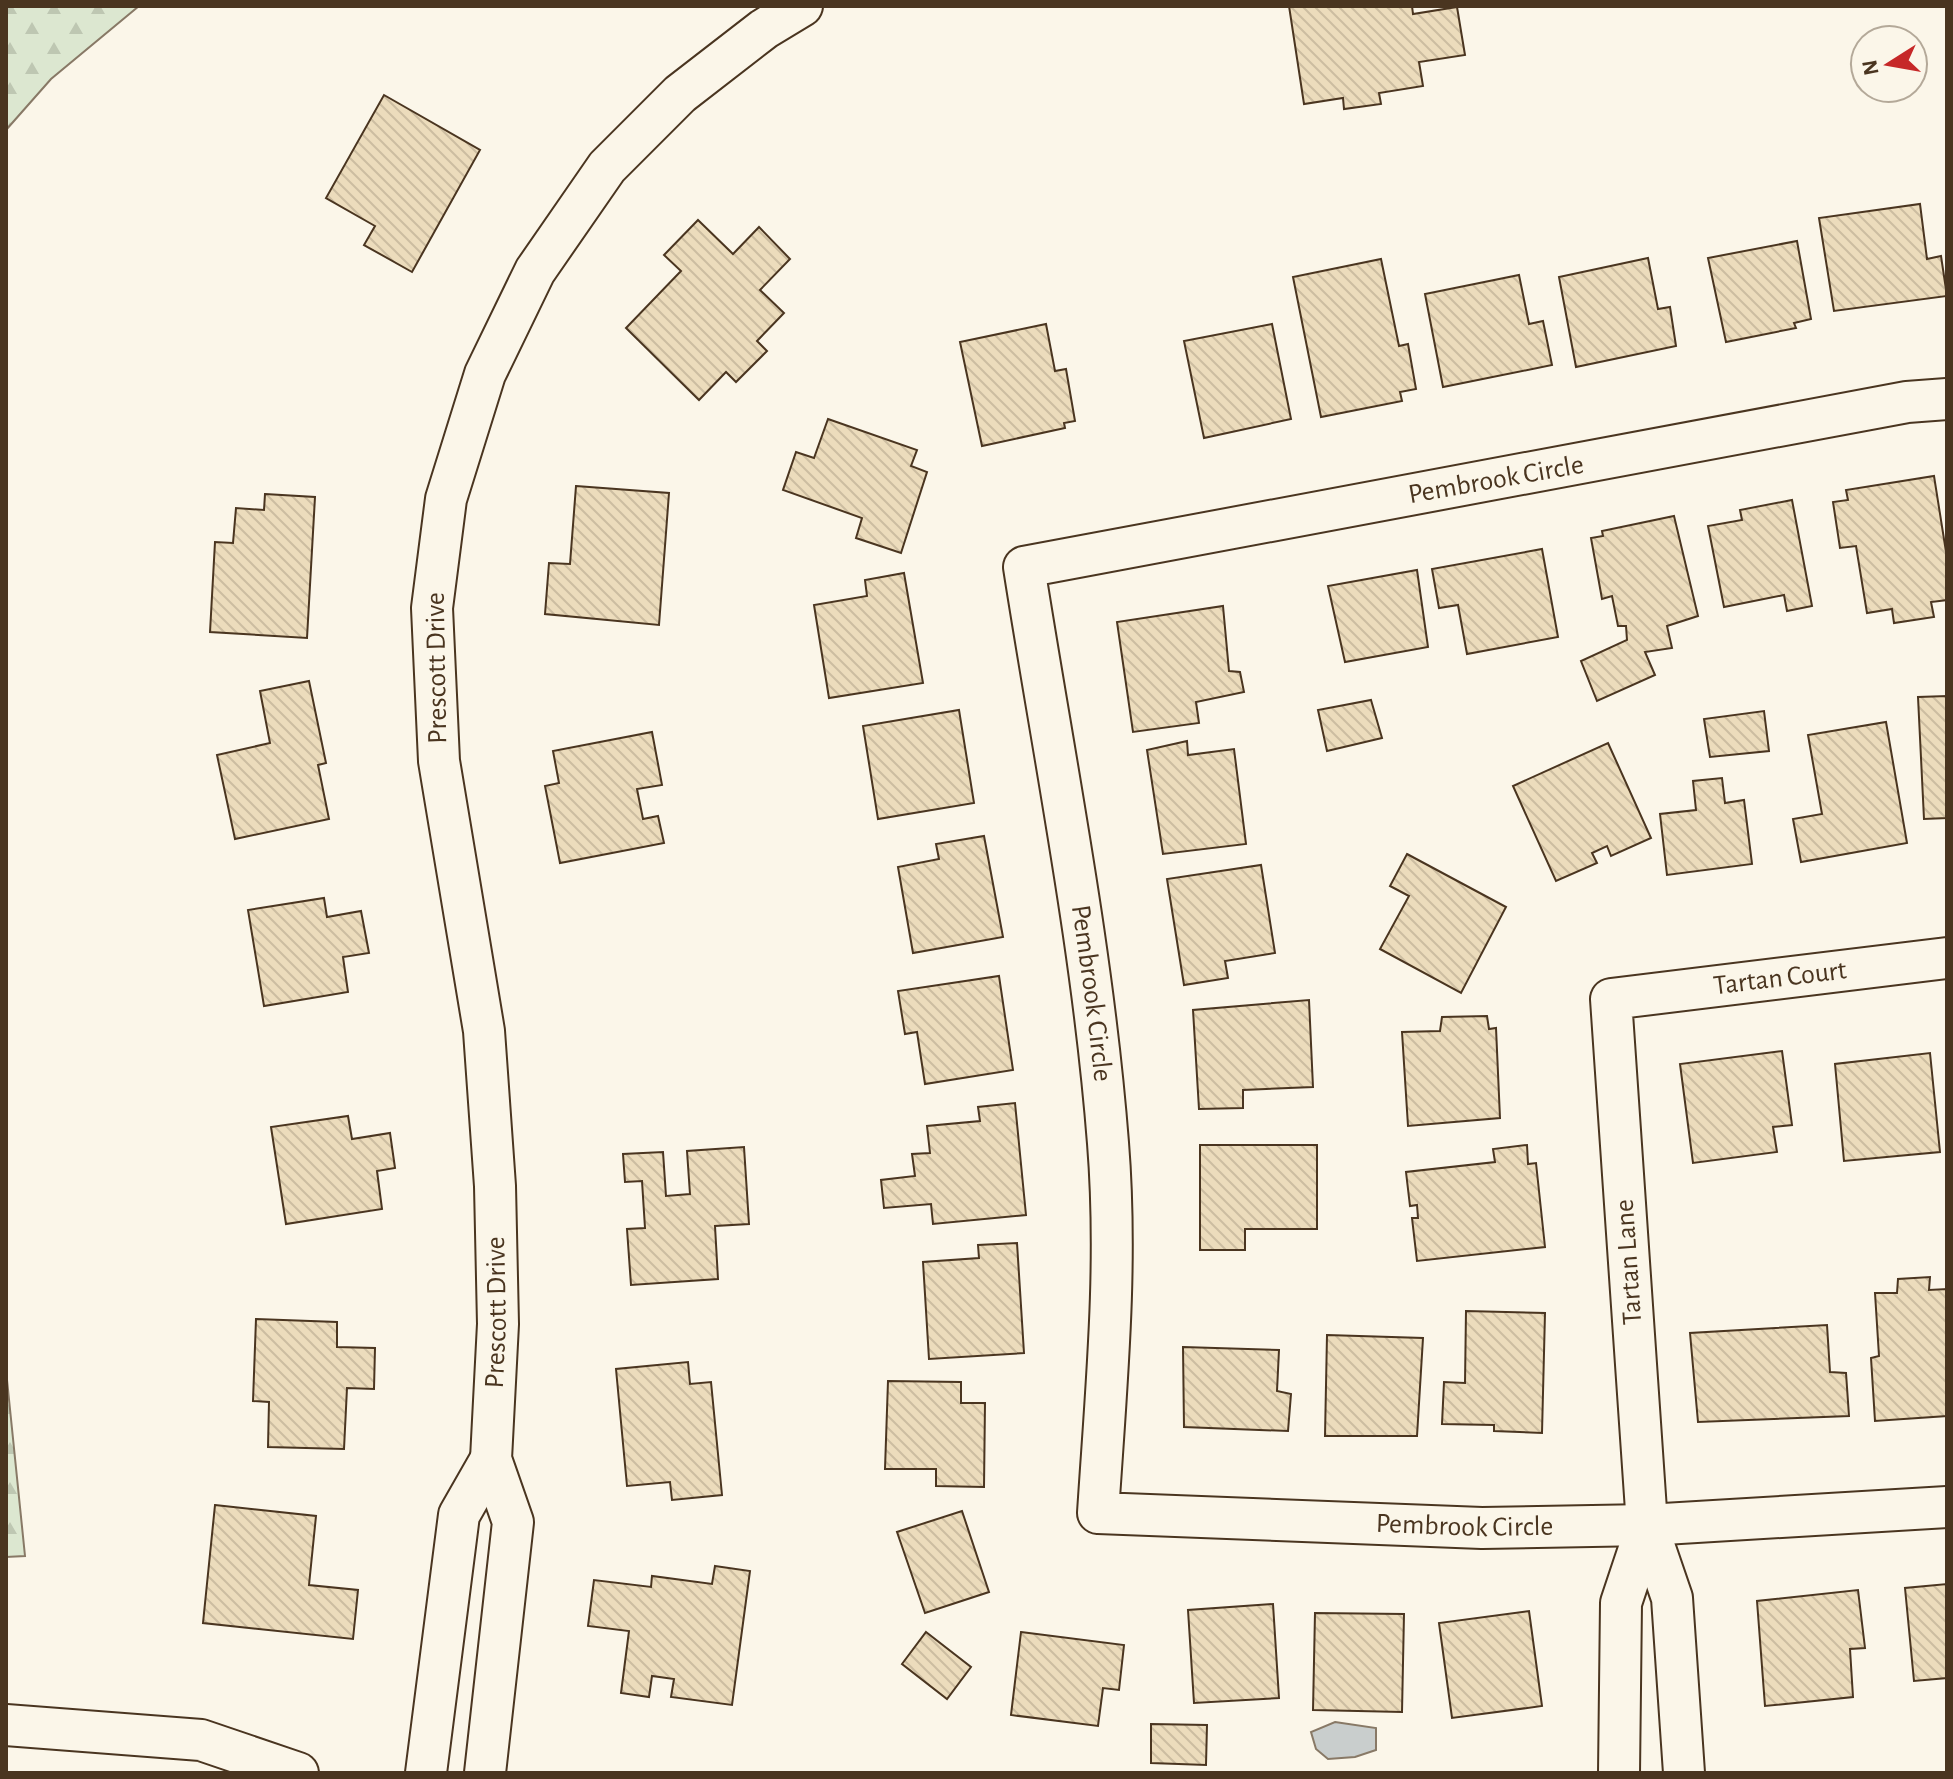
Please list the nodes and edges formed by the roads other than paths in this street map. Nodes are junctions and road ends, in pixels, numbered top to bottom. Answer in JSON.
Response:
{"nodes":[{"id":1,"x":802,"y":6,"type":"edge"},
{"id":2,"x":1947,"y":399,"type":"edge"},
{"id":3,"x":1947,"y":958,"type":"edge"},
{"id":4,"x":1611,"y":999,"type":"joint"},
{"id":5,"x":491,"y":1459,"type":"junction"},
{"id":6,"x":1947,"y":1507,"type":"edge"},
{"id":7,"x":1647,"y":1525,"type":"junction"},
{"id":8,"x":6,"y":1725,"type":"edge"},
{"id":9,"x":298,"y":1773,"type":"edge"},
{"id":10,"x":426,"y":1773,"type":"edge"},
{"id":11,"x":485,"y":1773,"type":"edge"},
{"id":12,"x":1619,"y":1773,"type":"edge"},
{"id":13,"x":1684,"y":1773,"type":"edge"}],
"edges":[{"from":1,"to":5,"type":"street","name":"Prescott Drive"},
{"from":2,"to":7,"type":"street","name":"Pembrook Circle"},
{"from":3,"to":4,"type":"street","name":"Tartan Court"},
{"from":4,"to":7,"type":"street","name":"Tartan Lane"},
{"from":5,"to":10,"type":"street","name":"Prescott Drive"},
{"from":5,"to":11,"type":"street","name":"Prescott Drive"},
{"from":6,"to":7,"type":"street","name":"Pembrook Circle"},
{"from":7,"to":12,"type":"street","name":"Tartan Lane"},
{"from":7,"to":13,"type":"street","name":"Tartan Lane"},
{"from":8,"to":9,"type":"street"}]}
